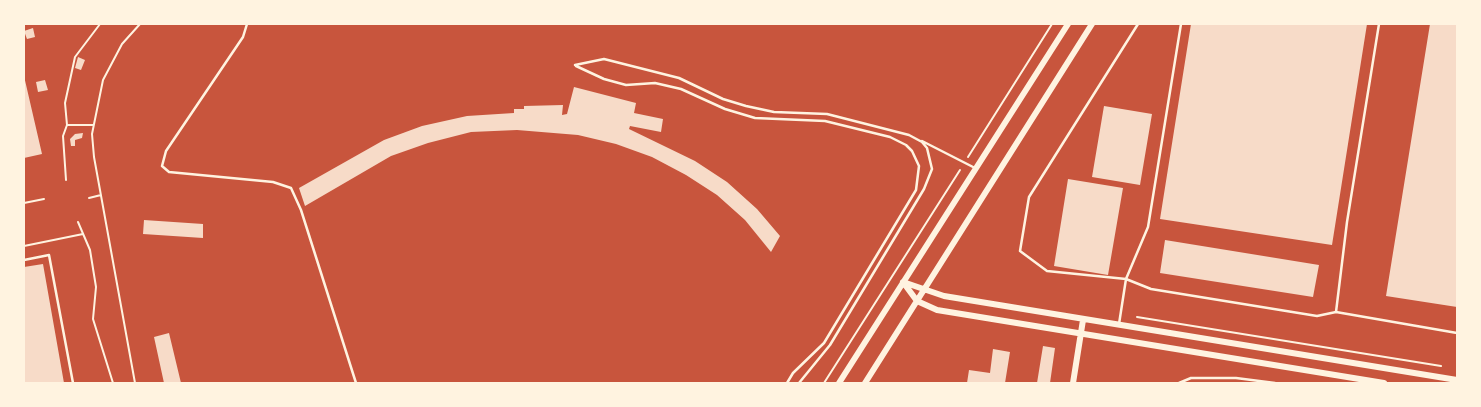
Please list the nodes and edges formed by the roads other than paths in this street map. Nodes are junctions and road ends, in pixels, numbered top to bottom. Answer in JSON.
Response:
{"nodes":[{"id":1,"x":247,"y":24,"type":"edge"},
{"id":2,"x":1068,"y":24,"type":"edge"},
{"id":3,"x":1092,"y":24,"type":"edge"},
{"id":4,"x":1138,"y":24,"type":"edge"},
{"id":5,"x":1181,"y":24,"type":"edge"},
{"id":6,"x":1379,"y":24,"type":"edge"},
{"id":7,"x":916,"y":138,"type":"junction"},
{"id":8,"x":976,"y":169,"type":"junction"},
{"id":9,"x":24,"y":260,"type":"edge"},
{"id":10,"x":1126,"y":279,"type":"junction"},
{"id":11,"x":903,"y":282,"type":"junction"},
{"id":12,"x":926,"y":288,"type":"junction"},
{"id":13,"x":917,"y":301,"type":"junction"},
{"id":14,"x":1336,"y":312,"type":"junction"},
{"id":15,"x":1083,"y":320,"type":"junction"},
{"id":16,"x":1118,"y":325,"type":"junction"},
{"id":17,"x":1081,"y":333,"type":"junction"},
{"id":18,"x":1457,"y":333,"type":"edge"},
{"id":19,"x":1457,"y":380,"type":"edge"},
{"id":20,"x":73,"y":383,"type":"edge"},
{"id":21,"x":356,"y":383,"type":"edge"},
{"id":22,"x":787,"y":383,"type":"edge"},
{"id":23,"x":799,"y":383,"type":"edge"},
{"id":24,"x":839,"y":383,"type":"edge"},
{"id":25,"x":865,"y":383,"type":"edge"},
{"id":26,"x":1073,"y":383,"type":"edge"},
{"id":27,"x":1179,"y":383,"type":"edge"},
{"id":28,"x":1275,"y":383,"type":"edge"},
{"id":29,"x":1384,"y":383,"type":"edge"}],
"edges":[{"from":1,"to":21,"type":"lane"},
{"from":2,"to":8,"type":"street"},
{"from":3,"to":12,"type":"street"},
{"from":4,"to":10,"type":"lane"},
{"from":5,"to":10,"type":"lane"},
{"from":6,"to":14,"type":"lane"},
{"from":7,"to":8,"type":"lane"},
{"from":7,"to":22,"type":"lane"},
{"from":7,"to":23,"type":"lane"},
{"from":8,"to":11,"type":"street"},
{"from":9,"to":20,"type":"lane"},
{"from":10,"to":14,"type":"lane"},
{"from":10,"to":16,"type":"lane"},
{"from":11,"to":12,"type":"street"},
{"from":11,"to":13,"type":"street"},
{"from":11,"to":24,"type":"street"},
{"from":12,"to":13,"type":"street"},
{"from":12,"to":15,"type":"street"},
{"from":13,"to":17,"type":"street"},
{"from":13,"to":25,"type":"street"},
{"from":14,"to":18,"type":"lane"},
{"from":15,"to":16,"type":"street"},
{"from":15,"to":17,"type":"street"},
{"from":16,"to":19,"type":"street"},
{"from":17,"to":26,"type":"street"},
{"from":17,"to":29,"type":"street"},
{"from":27,"to":28,"type":"lane"}]}
